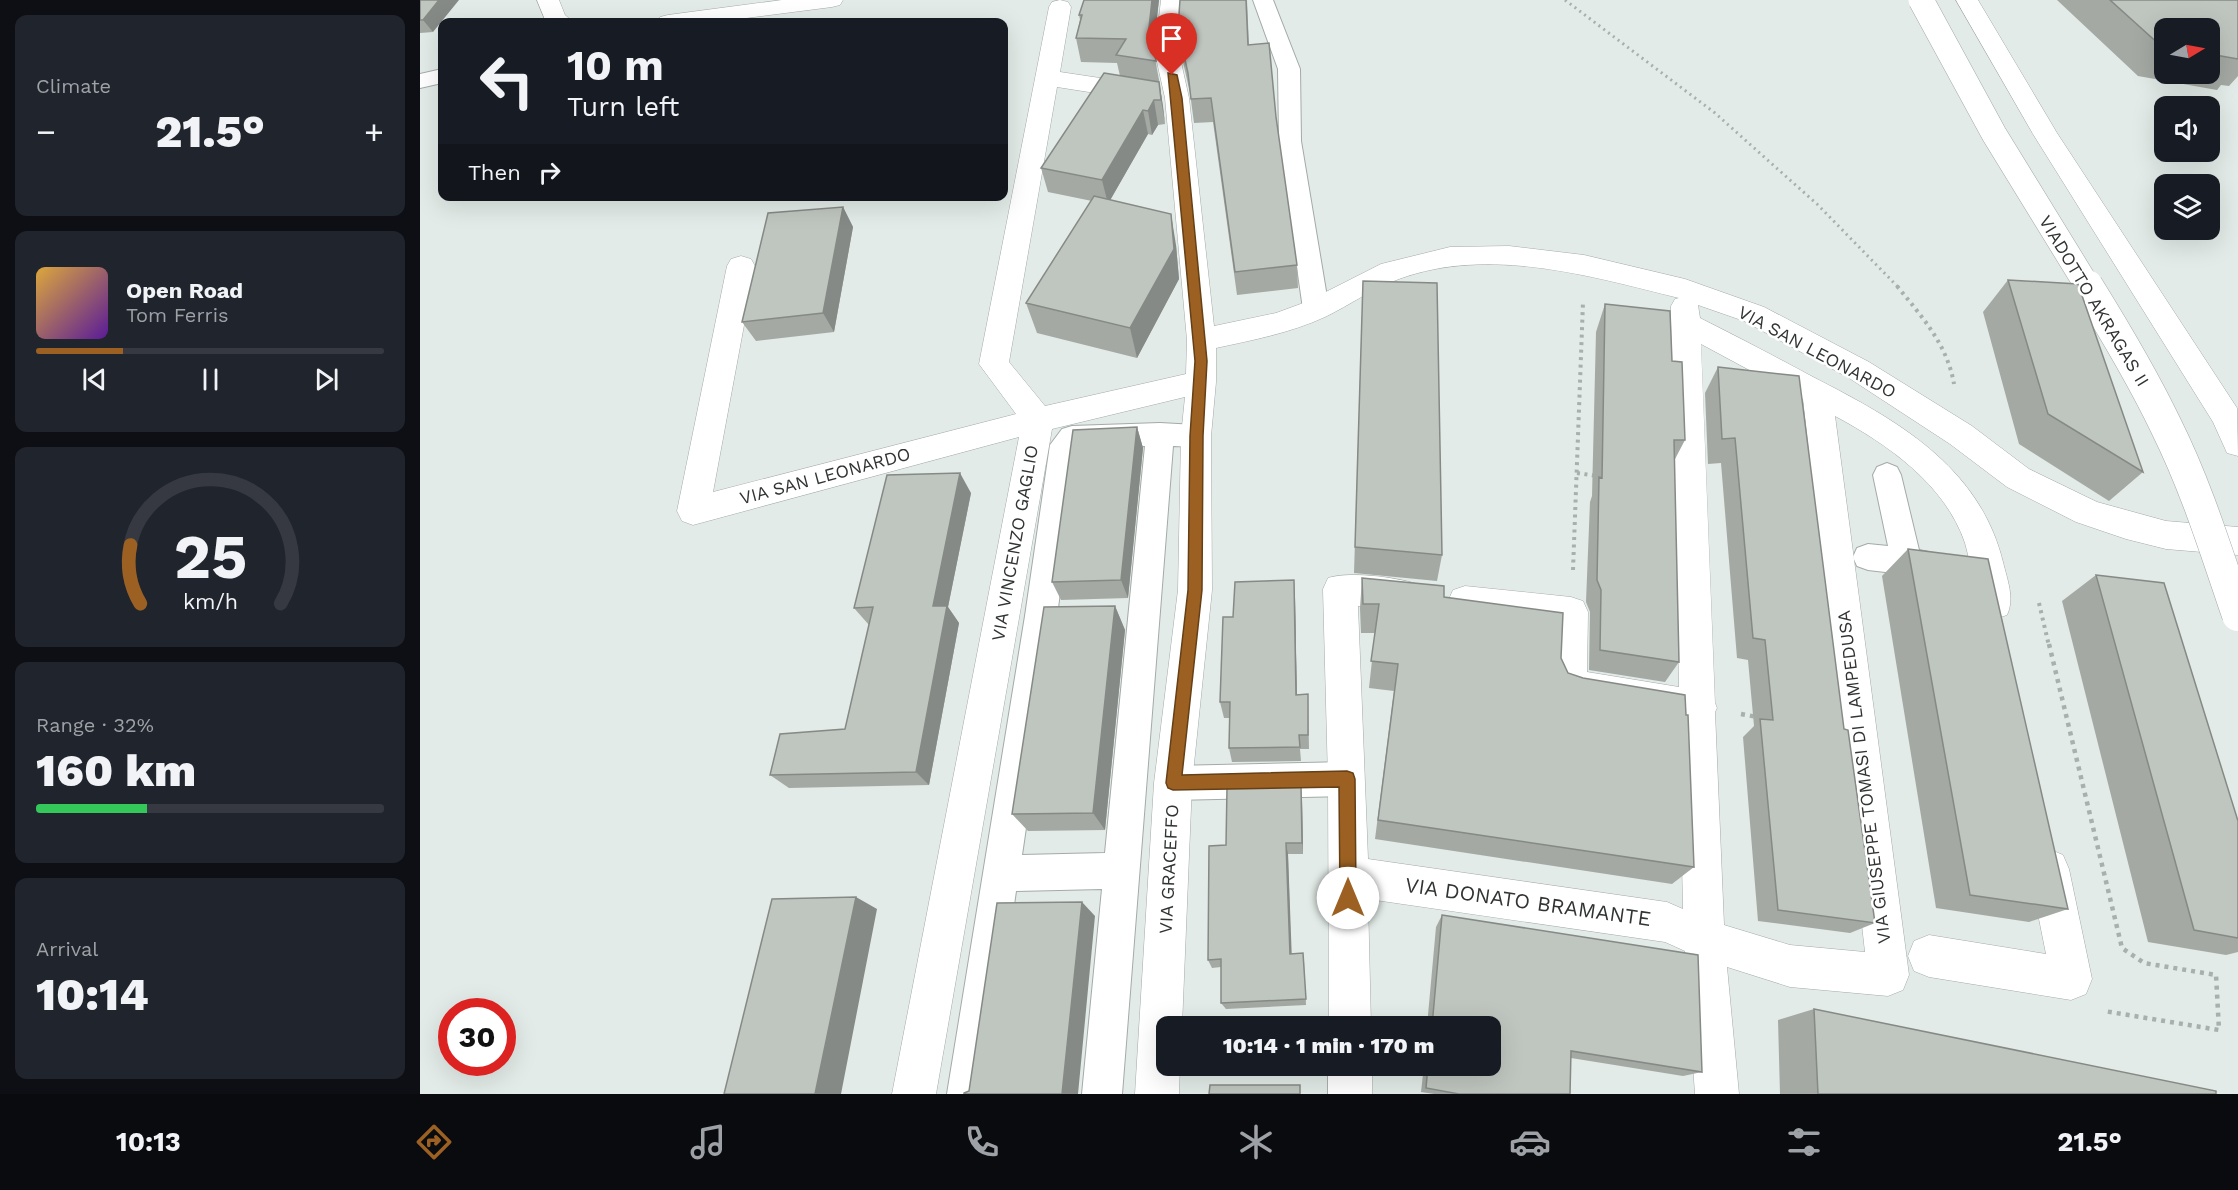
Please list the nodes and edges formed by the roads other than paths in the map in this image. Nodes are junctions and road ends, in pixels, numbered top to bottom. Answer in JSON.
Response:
{"nodes":[{"id":1,"x":548,"y":0,"type":"edge"},
{"id":2,"x":669,"y":0,"type":"edge"},
{"id":3,"x":826,"y":0,"type":"edge"},
{"id":4,"x":1172,"y":0,"type":"edge"},
{"id":5,"x":1263,"y":0,"type":"edge"},
{"id":6,"x":1921,"y":0,"type":"edge"},
{"id":7,"x":1967,"y":0,"type":"edge"},
{"id":8,"x":1060,"y":7,"type":"dead end"},
{"id":9,"x":555,"y":18,"type":"edge"},
{"id":10,"x":661,"y":18,"type":"edge"},
{"id":11,"x":697,"y":18,"type":"edge"},
{"id":12,"x":438,"y":77,"type":"edge"},
{"id":13,"x":1048,"y":78,"type":"junction"},
{"id":14,"x":420,"y":81,"type":"edge"},
{"id":15,"x":1177,"y":98,"type":"junction"},
{"id":16,"x":741,"y":266,"type":"dead end"},
{"id":17,"x":1685,"y":306,"type":"junction"},
{"id":18,"x":1316,"y":309,"type":"junction"},
{"id":19,"x":1201,"y":340,"type":"junction"},
{"id":20,"x":1201,"y":382,"type":"junction"},
{"id":21,"x":1817,"y":392,"type":"junction"},
{"id":22,"x":1038,"y":420,"type":"junction"},
{"id":23,"x":1160,"y":434,"type":"junction"},
{"id":24,"x":1196,"y":436,"type":"junction"},
{"id":25,"x":2238,"y":444,"type":"edge"},
{"id":26,"x":1887,"y":475,"type":"dead end"},
{"id":27,"x":2238,"y":542,"type":"edge"},
{"id":28,"x":1868,"y":557,"type":"dead end"},
{"id":29,"x":1906,"y":561,"type":"junction"},
{"id":30,"x":1988,"y":571,"type":"junction"},
{"id":31,"x":1145,"y":614,"type":"junction"},
{"id":32,"x":1110,"y":615,"type":"edge"},
{"id":33,"x":2238,"y":615,"type":"edge"},
{"id":34,"x":2000,"y":629,"type":"edge"},
{"id":35,"x":1699,"y":708,"type":"junction"},
{"id":36,"x":1347,"y":779,"type":"junction"},
{"id":37,"x":1173,"y":783,"type":"junction"},
{"id":38,"x":2043,"y":839,"type":"edge"},
{"id":39,"x":1122,"y":870,"type":"junction"},
{"id":40,"x":1001,"y":874,"type":"junction"},
{"id":41,"x":1348,"y":876,"type":"junction"},
{"id":42,"x":1704,"y":939,"type":"junction"},
{"id":43,"x":1929,"y":956,"type":"dead end"},
{"id":44,"x":1165,"y":1016,"type":"edge"},
{"id":45,"x":1350,"y":1016,"type":"edge"},
{"id":46,"x":1160,"y":1076,"type":"edge"},
{"id":47,"x":1350,"y":1076,"type":"edge"},
{"id":48,"x":914,"y":1094,"type":"edge"},
{"id":49,"x":967,"y":1094,"type":"edge"},
{"id":50,"x":1102,"y":1094,"type":"edge"},
{"id":51,"x":1157,"y":1094,"type":"edge"},
{"id":52,"x":1350,"y":1094,"type":"edge"},
{"id":53,"x":1716,"y":1094,"type":"edge"}],
"edges":[{"from":1,"to":9,"type":"street"},
{"from":2,"to":10,"type":"street"},
{"from":3,"to":11,"type":"street"},
{"from":4,"to":15,"type":"street","name":"VIA GRACEFFO"},
{"from":5,"to":18,"type":"lane"},
{"from":6,"to":33,"type":"street","name":"VIADOTTO AKRAGAS II","bridge":true},
{"from":7,"to":25,"type":"street"},
{"from":8,"to":13,"type":"street","name":"VIA VINCENZO GAGLIO"},
{"from":12,"to":14,"type":"lane"},
{"from":13,"to":15,"type":"street"},
{"from":13,"to":22,"type":"street","name":"VIA VINCENZO GAGLIO"},
{"from":15,"to":19,"type":"street","name":"VIA GRACEFFO"},
{"from":16,"to":22,"type":"street","name":"VIA SAN LEONARDO"},
{"from":17,"to":18,"type":"street","name":"VIA SAN LEONARDO"},
{"from":17,"to":21,"type":"street"},
{"from":17,"to":27,"type":"street","name":"VIA SAN LEONARDO"},
{"from":17,"to":35,"type":"street"},
{"from":18,"to":19,"type":"street","name":"VIA SAN LEONARDO"},
{"from":19,"to":20,"type":"street","name":"VIA GRACEFFO"},
{"from":20,"to":22,"type":"street","name":"VIA SAN LEONARDO"},
{"from":20,"to":24,"type":"street","name":"VIA GRACEFFO"},
{"from":21,"to":30,"type":"street"},
{"from":21,"to":42,"type":"street","name":"VIA GIUSEPPE TOMASI DI LAMPEDUSA"},
{"from":22,"to":48,"type":"street","name":"VIA VINCENZO GAGLIO"},
{"from":23,"to":24,"type":"lane"},
{"from":23,"to":31,"type":"lane"},
{"from":23,"to":40,"type":"lane"},
{"from":24,"to":37,"type":"street","name":"VIA GRACEFFO"},
{"from":26,"to":29,"type":"lane"},
{"from":28,"to":29,"type":"lane"},
{"from":29,"to":30,"type":"lane"},
{"from":30,"to":34,"type":"street"},
{"from":31,"to":32,"type":"lane"},
{"from":31,"to":39,"type":"lane"},
{"from":35,"to":36,"type":"street"},
{"from":35,"to":42,"type":"street"},
{"from":36,"to":37,"type":"lane"},
{"from":36,"to":41,"type":"street"},
{"from":37,"to":44,"type":"street","name":"VIA GRACEFFO"},
{"from":38,"to":43,"type":"street"},
{"from":39,"to":40,"type":"lane"},
{"from":39,"to":50,"type":"lane"},
{"from":40,"to":49,"type":"lane"},
{"from":41,"to":42,"type":"street","name":"VIA DONATO BRAMANTE"},
{"from":41,"to":45,"type":"street"},
{"from":42,"to":53,"type":"street"},
{"from":46,"to":51,"type":"street","name":"VIA GRACEFFO"},
{"from":47,"to":52,"type":"street"}]}
